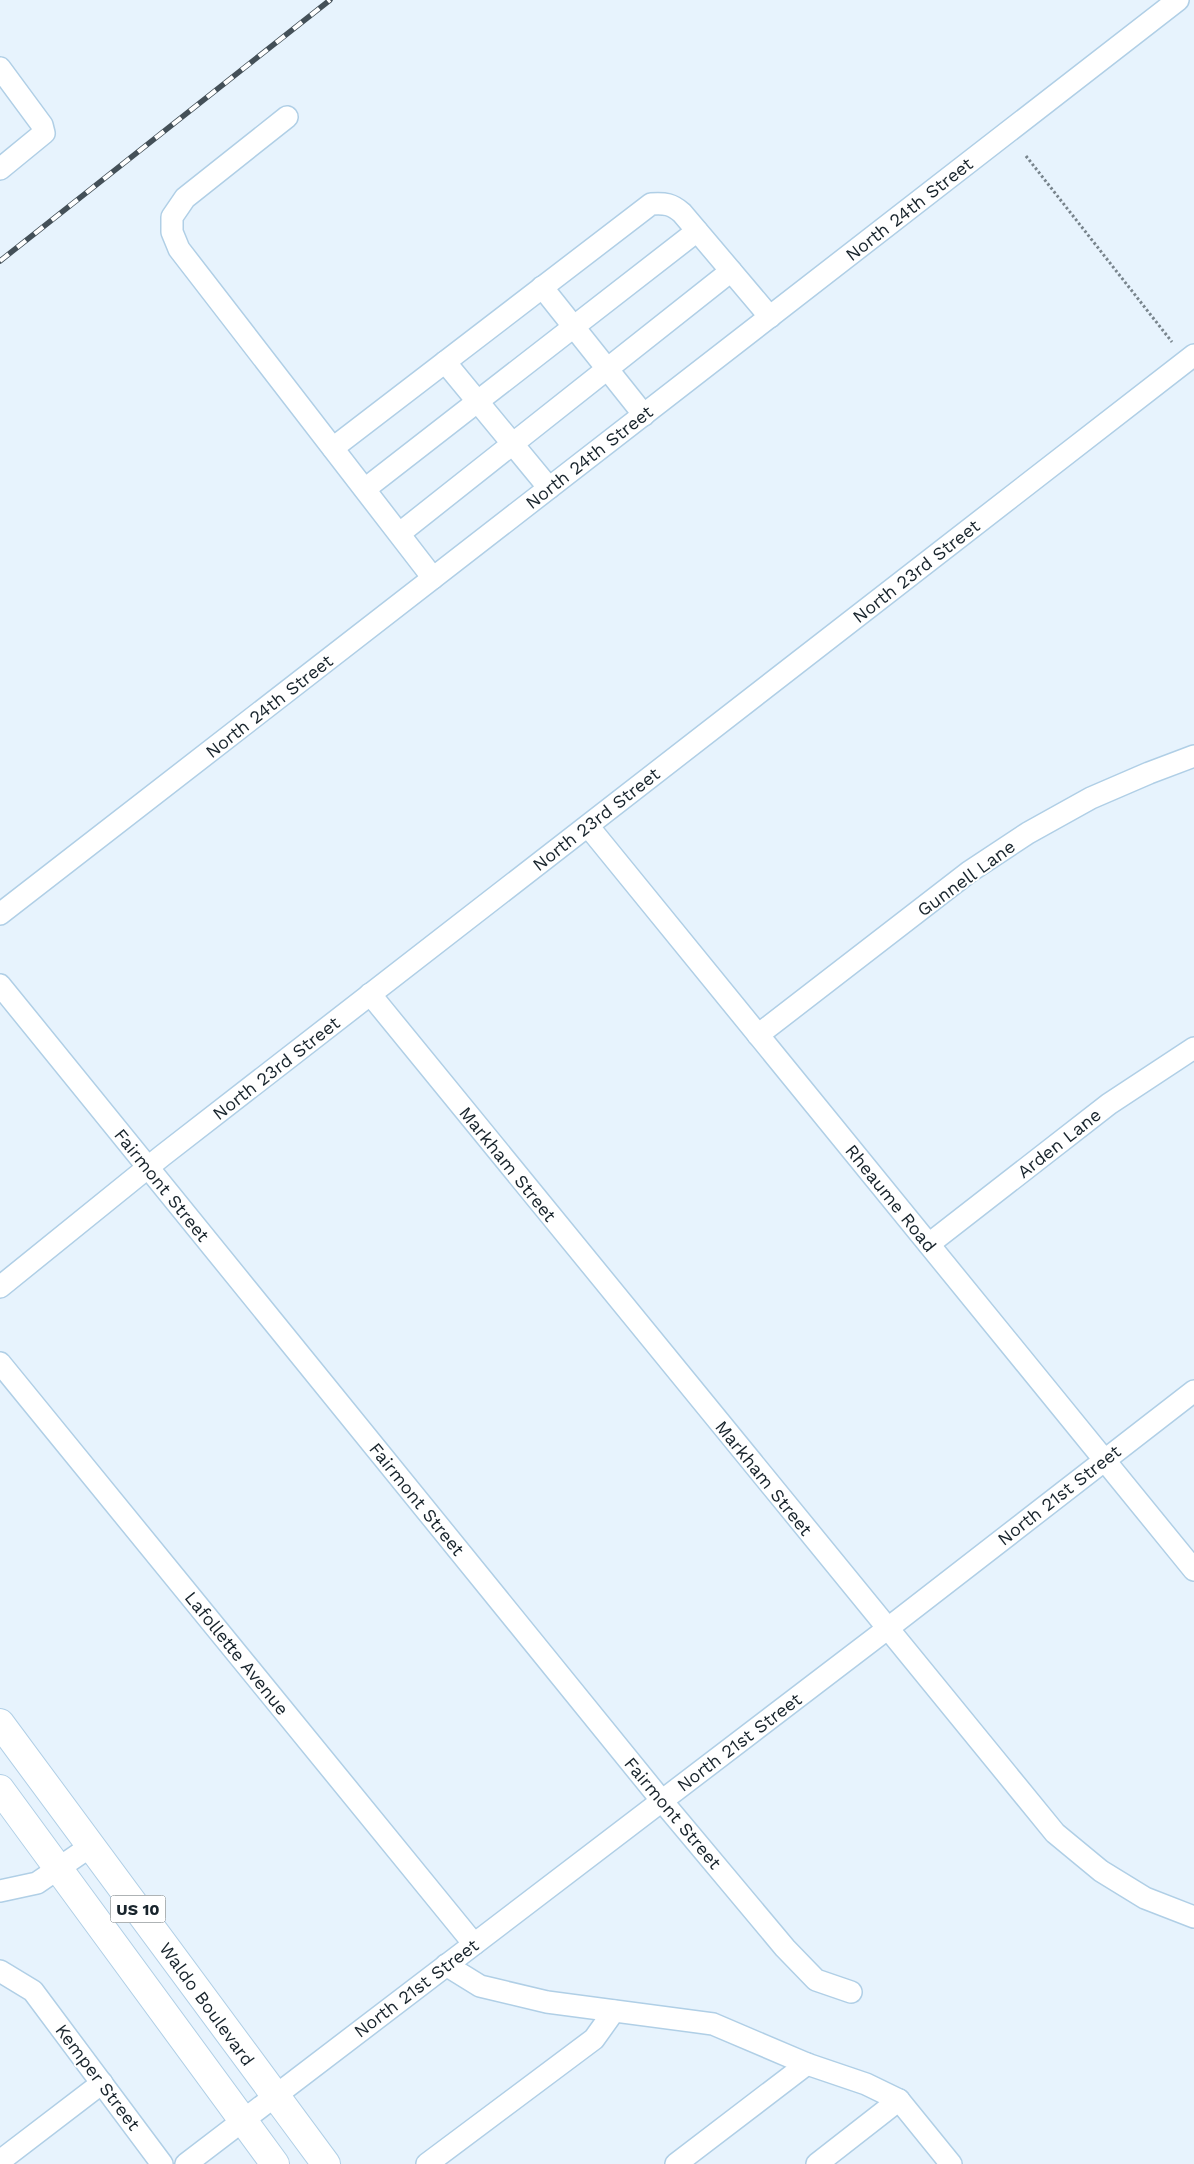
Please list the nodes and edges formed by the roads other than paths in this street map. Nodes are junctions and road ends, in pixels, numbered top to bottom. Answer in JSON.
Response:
{"nodes":[{"id":1,"x":1178,"y":0,"type":"edge"},
{"id":2,"x":0,"y":68,"type":"edge"},
{"id":3,"x":288,"y":117,"type":"dead end"},
{"id":4,"x":0,"y":169,"type":"edge"},
{"id":5,"x":697,"y":231,"type":"junction"},
{"id":6,"x":731,"y":271,"type":"junction"},
{"id":7,"x":542,"y":287,"type":"junction"},
{"id":8,"x":770,"y":317,"type":"junction"},
{"id":9,"x":574,"y":328,"type":"junction"},
{"id":10,"x":445,"y":362,"type":"junction"},
{"id":11,"x":1191,"y":362,"type":"edge"},
{"id":12,"x":608,"y":370,"type":"junction"},
{"id":13,"x":478,"y":402,"type":"junction"},
{"id":14,"x":644,"y":415,"type":"junction"},
{"id":15,"x":513,"y":445,"type":"junction"},
{"id":16,"x":333,"y":448,"type":"junction"},
{"id":17,"x":549,"y":488,"type":"junction"},
{"id":18,"x":365,"y":489,"type":"junction"},
{"id":19,"x":400,"y":533,"type":"junction"},
{"id":20,"x":434,"y":578,"type":"junction"},
{"id":21,"x":1194,"y":756,"type":"edge"},
{"id":22,"x":588,"y":826,"type":"junction"},
{"id":23,"x":0,"y":914,"type":"edge"},
{"id":24,"x":0,"y":985,"type":"edge"},
{"id":25,"x":370,"y":994,"type":"junction"},
{"id":26,"x":758,"y":1035,"type":"junction"},
{"id":27,"x":1194,"y":1048,"type":"edge"},
{"id":28,"x":147,"y":1168,"type":"junction"},
{"id":29,"x":929,"y":1244,"type":"junction"},
{"id":30,"x":0,"y":1287,"type":"edge"},
{"id":31,"x":0,"y":1363,"type":"edge"},
{"id":32,"x":1194,"y":1391,"type":"edge"},
{"id":33,"x":1104,"y":1460,"type":"junction"},
{"id":34,"x":1194,"y":1570,"type":"edge"},
{"id":35,"x":887,"y":1629,"type":"junction"},
{"id":36,"x":0,"y":1723,"type":"edge"},
{"id":37,"x":0,"y":1789,"type":"edge"},
{"id":38,"x":662,"y":1801,"type":"junction"},
{"id":39,"x":91,"y":1846,"type":"junction"},
{"id":40,"x":59,"y":1870,"type":"junction"},
{"id":41,"x":0,"y":1891,"type":"edge"},
{"id":42,"x":1194,"y":1917,"type":"edge"},
{"id":43,"x":474,"y":1944,"type":"junction"},
{"id":44,"x":446,"y":1965,"type":"junction"},
{"id":45,"x":0,"y":1971,"type":"edge"},
{"id":46,"x":851,"y":1992,"type":"dead end"},
{"id":47,"x":614,"y":2011,"type":"junction"},
{"id":48,"x":807,"y":2064,"type":"junction"},
{"id":49,"x":102,"y":2083,"type":"junction"},
{"id":50,"x":275,"y":2096,"type":"junction"},
{"id":51,"x":899,"y":2100,"type":"junction"},
{"id":52,"x":243,"y":2121,"type":"junction"},
{"id":53,"x":0,"y":2162,"type":"edge"},
{"id":54,"x":162,"y":2164,"type":"edge"},
{"id":55,"x":186,"y":2164,"type":"edge"},
{"id":56,"x":275,"y":2164,"type":"edge"},
{"id":57,"x":326,"y":2164,"type":"edge"},
{"id":58,"x":427,"y":2164,"type":"edge"},
{"id":59,"x":676,"y":2164,"type":"edge"},
{"id":60,"x":817,"y":2164,"type":"edge"},
{"id":61,"x":951,"y":2164,"type":"edge"}],
"edges":[{"from":1,"to":8,"type":"street","name":"North 24th Street"},
{"from":2,"to":4,"type":"street"},
{"from":3,"to":16,"type":"street"},
{"from":5,"to":6,"type":"street"},
{"from":5,"to":7,"type":"street"},
{"from":5,"to":9,"type":"street"},
{"from":6,"to":8,"type":"street"},
{"from":6,"to":12,"type":"street"},
{"from":7,"to":9,"type":"street"},
{"from":7,"to":10,"type":"street"},
{"from":8,"to":14,"type":"street","name":"North 24th Street"},
{"from":9,"to":12,"type":"street"},
{"from":9,"to":13,"type":"street"},
{"from":10,"to":13,"type":"street"},
{"from":10,"to":16,"type":"street"},
{"from":11,"to":22,"type":"street","name":"North 23rd Street"},
{"from":12,"to":14,"type":"street"},
{"from":12,"to":15,"type":"street"},
{"from":13,"to":15,"type":"street"},
{"from":13,"to":18,"type":"street"},
{"from":14,"to":17,"type":"street","name":"North 24th Street"},
{"from":15,"to":17,"type":"street"},
{"from":15,"to":19,"type":"street"},
{"from":16,"to":18,"type":"street"},
{"from":17,"to":20,"type":"street","name":"North 24th Street"},
{"from":18,"to":19,"type":"street"},
{"from":19,"to":20,"type":"street"},
{"from":20,"to":23,"type":"street","name":"North 24th Street"},
{"from":21,"to":26,"type":"street","name":"Gunnell Lane"},
{"from":22,"to":25,"type":"street","name":"North 23rd Street"},
{"from":22,"to":26,"type":"street","name":"Rheaume Road"},
{"from":24,"to":28,"type":"street","name":"Fairmont Street"},
{"from":25,"to":28,"type":"street","name":"North 23rd Street"},
{"from":25,"to":35,"type":"street","name":"Markham Street"},
{"from":26,"to":29,"type":"street","name":"Rheaume Road"},
{"from":27,"to":29,"type":"street","name":"Arden Lane"},
{"from":28,"to":30,"type":"street","name":"North 23rd Street"},
{"from":28,"to":38,"type":"street","name":"Fairmont Street"},
{"from":29,"to":33,"type":"street","name":"Rheaume Road"},
{"from":31,"to":43,"type":"street","name":"Lafollette Avenue"},
{"from":32,"to":33,"type":"street","name":"North 21st Street"},
{"from":33,"to":34,"type":"street","name":"Rheaume Road"},
{"from":33,"to":35,"type":"street","name":"North 21st Street"},
{"from":35,"to":38,"type":"street","name":"North 21st Street"},
{"from":35,"to":42,"type":"street","name":"Markham Street"},
{"from":36,"to":39,"type":"main road","name":"Waldo Boulevard","number":"US 10"},
{"from":37,"to":40,"type":"main road","number":"US 10"},
{"from":38,"to":43,"type":"street","name":"North 21st Street"},
{"from":38,"to":46,"type":"street","name":"Fairmont Street"},
{"from":39,"to":40,"type":"street"},
{"from":39,"to":50,"type":"main road","name":"Waldo Boulevard","number":"US 10"},
{"from":40,"to":41,"type":"street"},
{"from":40,"to":52,"type":"main road","number":"US 10"},
{"from":43,"to":44,"type":"street","name":"North 21st Street"},
{"from":44,"to":47,"type":"street"},
{"from":44,"to":50,"type":"street","name":"North 21st Street"},
{"from":45,"to":49,"type":"street","name":"Kemper Street"},
{"from":47,"to":48,"type":"street"},
{"from":47,"to":58,"type":"street"},
{"from":48,"to":51,"type":"street"},
{"from":48,"to":59,"type":"street"},
{"from":49,"to":53,"type":"street"},
{"from":49,"to":54,"type":"street","name":"Kemper Street"},
{"from":50,"to":52,"type":"street","name":"North 21st Street"},
{"from":50,"to":57,"type":"main road","name":"Waldo Boulevard","number":"US 10"},
{"from":51,"to":60,"type":"street"},
{"from":51,"to":61,"type":"street"},
{"from":52,"to":55,"type":"street","name":"North 21st Street"},
{"from":52,"to":56,"type":"main road","number":"US 10"}]}
